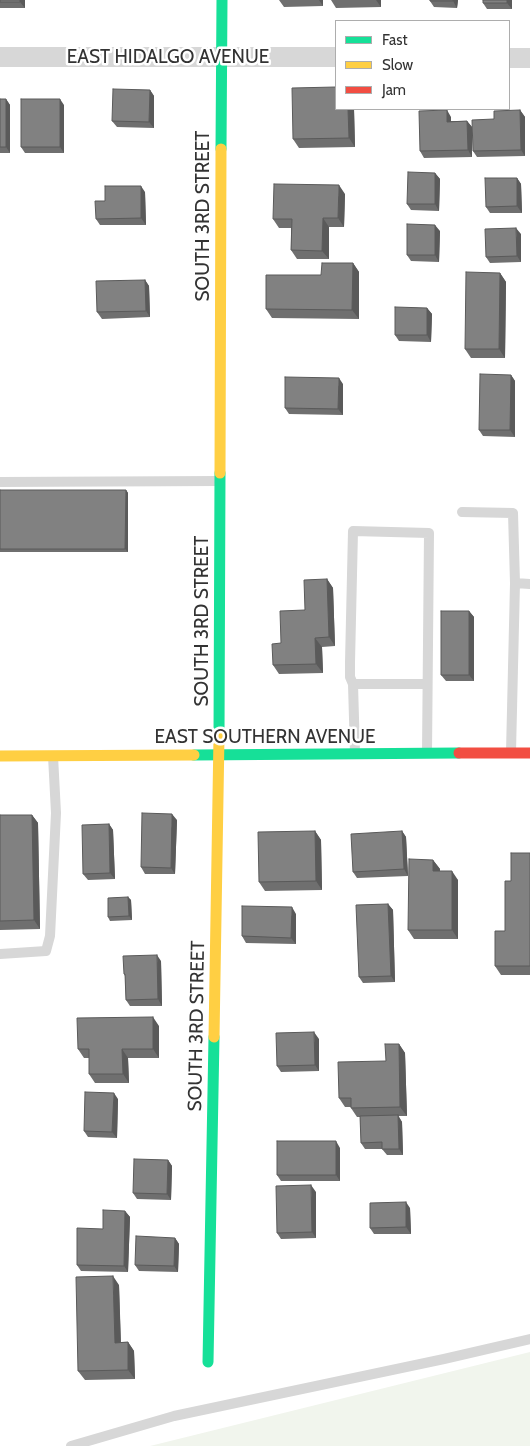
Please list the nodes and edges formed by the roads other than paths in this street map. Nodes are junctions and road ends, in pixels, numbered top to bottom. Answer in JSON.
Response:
{"nodes":[{"id":1,"x":222,"y":0,"type":"edge"},
{"id":2,"x":0,"y":57,"type":"edge"},
{"id":3,"x":222,"y":57,"type":"junction"},
{"id":4,"x":335,"y":57,"type":"edge"},
{"id":5,"x":510,"y":58,"type":"edge"},
{"id":6,"x":530,"y":58,"type":"edge"},
{"id":7,"x":220,"y":481,"type":"junction"},
{"id":8,"x":0,"y":482,"type":"edge"},
{"id":9,"x":462,"y":512,"type":"dead end"},
{"id":10,"x":515,"y":583,"type":"junction"},
{"id":11,"x":530,"y":584,"type":"edge"},
{"id":12,"x":353,"y":684,"type":"junction"},
{"id":13,"x":427,"y":684,"type":"junction"},
{"id":14,"x":512,"y":753,"type":"junction"},
{"id":15,"x":530,"y":753,"type":"edge"},
{"id":16,"x":427,"y":754,"type":"junction"},
{"id":17,"x":219,"y":755,"type":"junction"},
{"id":18,"x":355,"y":755,"type":"junction"},
{"id":19,"x":0,"y":756,"type":"edge"},
{"id":20,"x":52,"y":756,"type":"junction"},
{"id":21,"x":0,"y":954,"type":"edge"},
{"id":22,"x":530,"y":1339,"type":"edge"},
{"id":23,"x":208,"y":1362,"type":"dead end"},
{"id":24,"x":71,"y":1446,"type":"edge"}],
"edges":[{"from":1,"to":3,"type":"street","name":"SOUTH 3RD STREET"},
{"from":2,"to":3,"type":"street","name":"EAST HIDALGO AVENUE"},
{"from":3,"to":4,"type":"street","name":"EAST HIDALGO AVENUE"},
{"from":3,"to":7,"type":"street","name":"SOUTH 3RD STREET"},
{"from":5,"to":6,"type":"street"},
{"from":7,"to":8,"type":"lane"},
{"from":7,"to":17,"type":"street","name":"SOUTH 3RD STREET"},
{"from":9,"to":10,"type":"lane"},
{"from":10,"to":11,"type":"lane"},
{"from":10,"to":14,"type":"lane"},
{"from":12,"to":13,"type":"lane"},
{"from":12,"to":13,"type":"lane"},
{"from":12,"to":18,"type":"lane"},
{"from":13,"to":16,"type":"lane"},
{"from":14,"to":15,"type":"street","name":"EAST SOUTHERN AVENUE"},
{"from":14,"to":16,"type":"street","name":"EAST SOUTHERN AVENUE"},
{"from":16,"to":18,"type":"street","name":"EAST SOUTHERN AVENUE"},
{"from":17,"to":18,"type":"street","name":"EAST SOUTHERN AVENUE"},
{"from":17,"to":20,"type":"street","name":"EAST SOUTHERN AVENUE"},
{"from":17,"to":23,"type":"street","name":"SOUTH 3RD STREET"},
{"from":19,"to":20,"type":"street","name":"EAST SOUTHERN AVENUE"},
{"from":20,"to":21,"type":"lane"},
{"from":22,"to":24,"type":"lane"}]}
